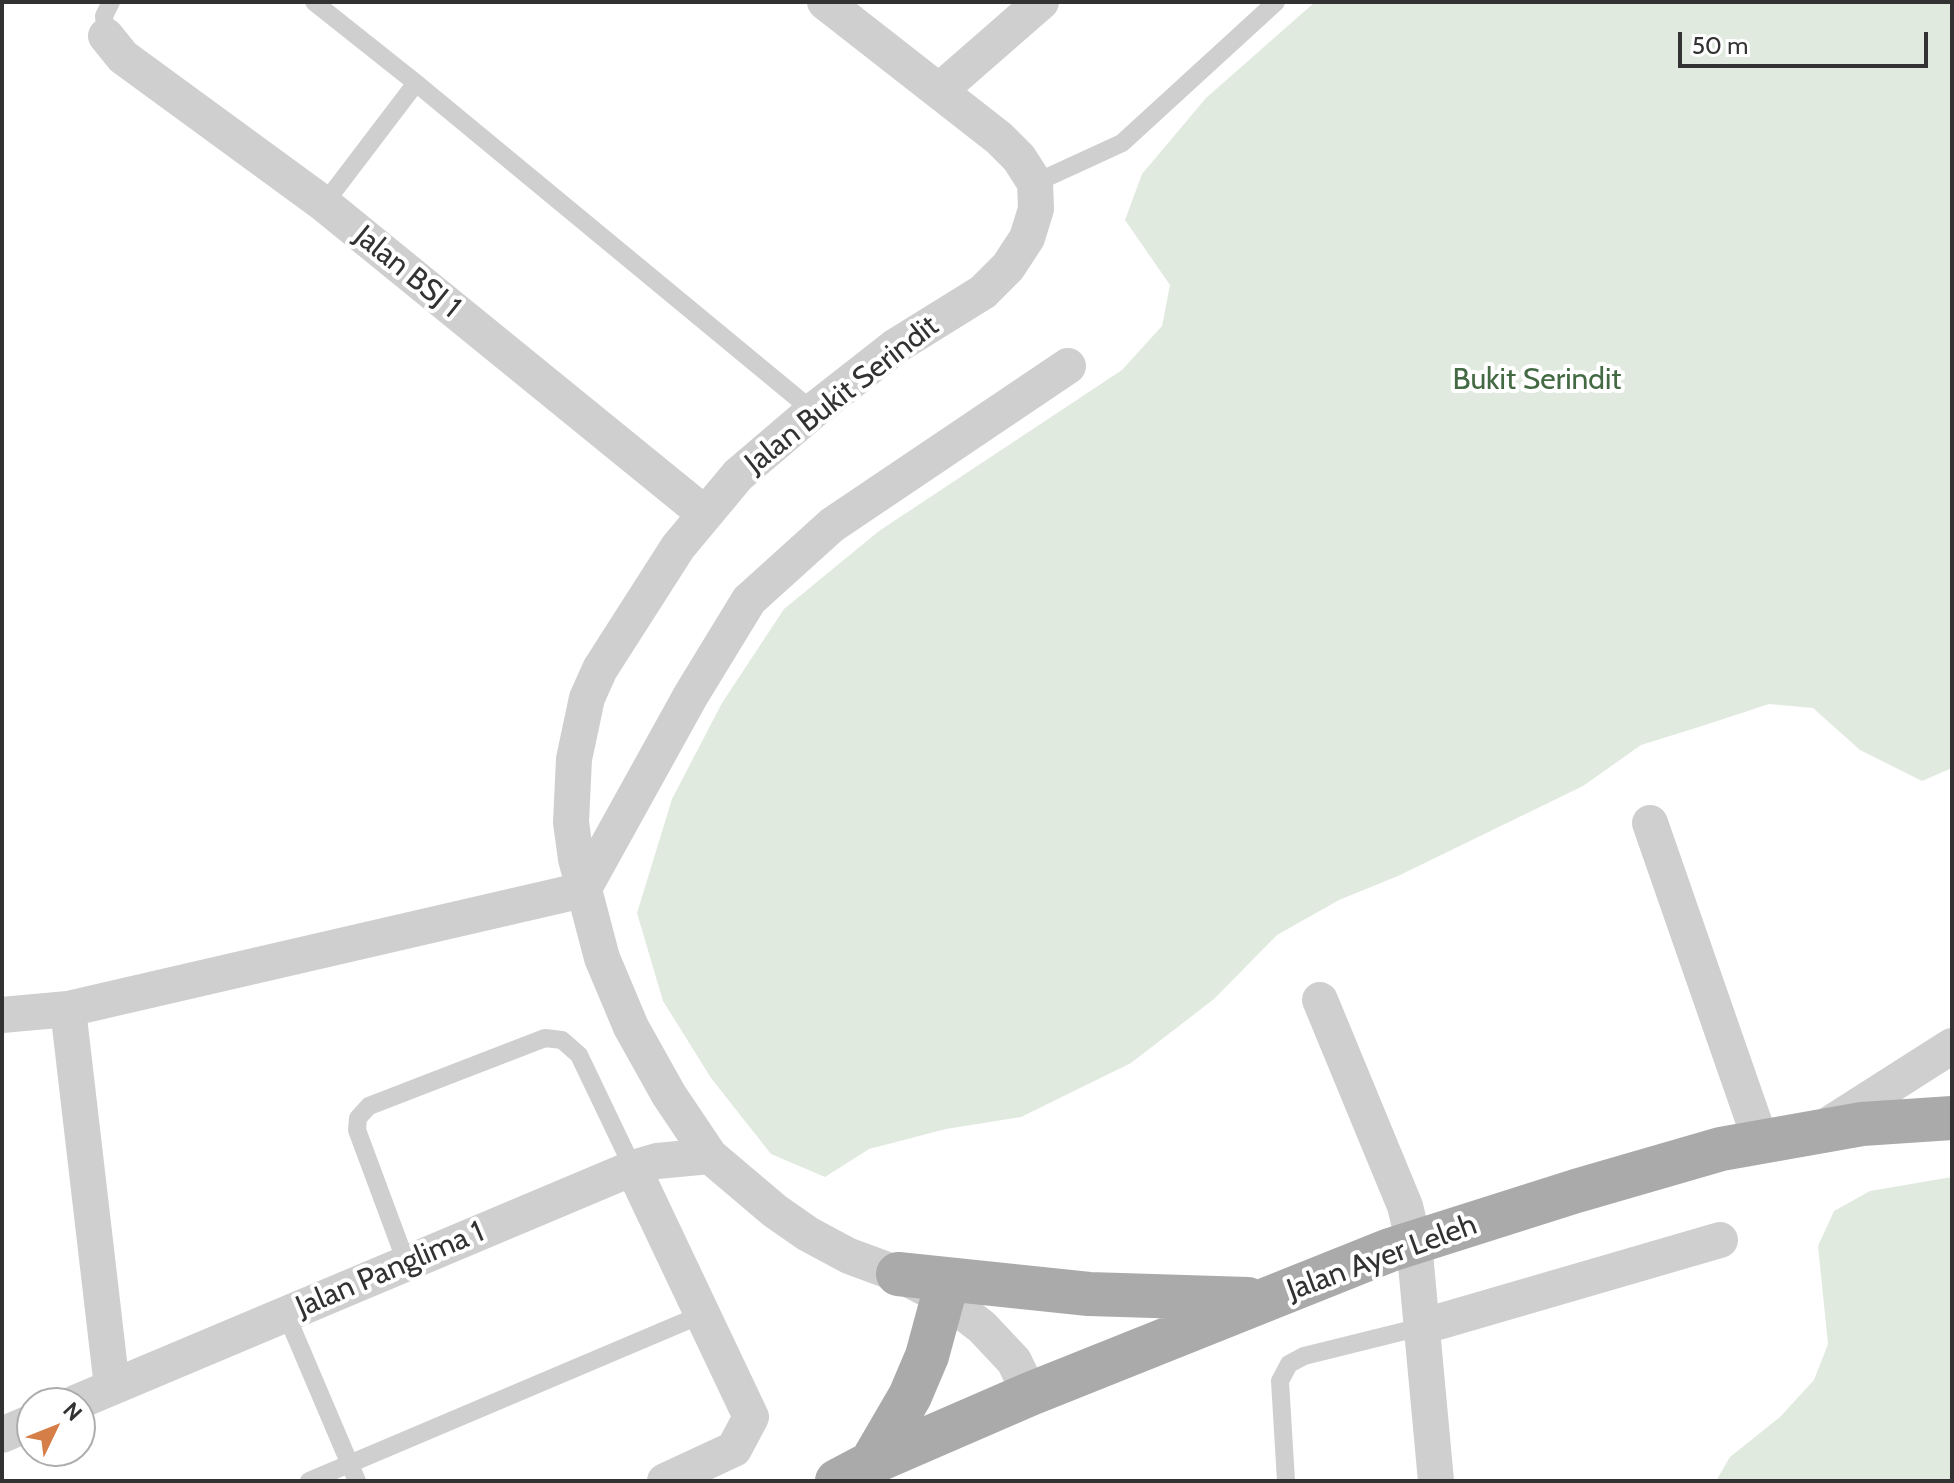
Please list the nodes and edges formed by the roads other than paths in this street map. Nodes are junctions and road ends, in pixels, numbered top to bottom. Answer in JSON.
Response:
{"nodes":[{"id":1,"x":314,"y":2,"type":"edge"},
{"id":2,"x":825,"y":2,"type":"edge"},
{"id":3,"x":1041,"y":2,"type":"edge"},
{"id":4,"x":1276,"y":2,"type":"edge"},
{"id":5,"x":108,"y":19,"type":"edge"},
{"id":6,"x":416,"y":83,"type":"junction"},
{"id":7,"x":939,"y":91,"type":"junction"},
{"id":8,"x":1035,"y":183,"type":"junction"},
{"id":9,"x":324,"y":204,"type":"junction"},
{"id":10,"x":1068,"y":366,"type":"dead end"},
{"id":11,"x":813,"y":411,"type":"junction"},
{"id":12,"x":705,"y":514,"type":"junction"},
{"id":13,"x":1650,"y":823,"type":"dead end"},
{"id":14,"x":583,"y":890,"type":"junction"},
{"id":15,"x":1320,"y":1000,"type":"dead end"},
{"id":16,"x":68,"y":1009,"type":"junction"},
{"id":17,"x":2,"y":1015,"type":"edge"},
{"id":18,"x":1952,"y":1046,"type":"edge"},
{"id":19,"x":1952,"y":1118,"type":"edge"},
{"id":20,"x":1817,"y":1132,"type":"junction"},
{"id":21,"x":1761,"y":1142,"type":"junction"},
{"id":22,"x":710,"y":1156,"type":"junction"},
{"id":23,"x":633,"y":1168,"type":"junction"},
{"id":24,"x":1720,"y":1240,"type":"dead end"},
{"id":25,"x":1414,"y":1243,"type":"junction"},
{"id":26,"x":406,"y":1262,"type":"junction"},
{"id":27,"x":898,"y":1274,"type":"junction"},
{"id":28,"x":943,"y":1297,"type":"junction"},
{"id":29,"x":1266,"y":1300,"type":"junction"},
{"id":30,"x":286,"y":1314,"type":"junction"},
{"id":31,"x":703,"y":1314,"type":"junction"},
{"id":32,"x":1421,"y":1327,"type":"junction"},
{"id":33,"x":112,"y":1387,"type":"junction"},
{"id":34,"x":96,"y":1394,"type":"edge"},
{"id":35,"x":1030,"y":1394,"type":"junction"},
{"id":36,"x":353,"y":1472,"type":"edge"},
{"id":37,"x":854,"y":1472,"type":"edge"},
{"id":38,"x":309,"y":1481,"type":"edge"},
{"id":39,"x":665,"y":1481,"type":"edge"},
{"id":40,"x":1286,"y":1481,"type":"edge"},
{"id":41,"x":1436,"y":1481,"type":"edge"}],
"edges":[{"from":1,"to":6,"type":"lane"},
{"from":2,"to":7,"type":"street"},
{"from":3,"to":7,"type":"street"},
{"from":4,"to":8,"type":"lane"},
{"from":5,"to":9,"type":"street","name":"Jalan BSJ 1"},
{"from":6,"to":9,"type":"lane"},
{"from":6,"to":11,"type":"lane"},
{"from":7,"to":8,"type":"street"},
{"from":8,"to":11,"type":"street","name":"Jalan Bukit Serindit"},
{"from":9,"to":12,"type":"street","name":"Jalan BSJ 1"},
{"from":10,"to":14,"type":"street"},
{"from":11,"to":12,"type":"street","name":"Jalan Bukit Serindit"},
{"from":12,"to":14,"type":"street","name":"Jalan Bukit Serindit"},
{"from":13,"to":21,"type":"street"},
{"from":14,"to":16,"type":"street"},
{"from":14,"to":22,"type":"street","name":"Jalan Bukit Serindit"},
{"from":15,"to":25,"type":"street"},
{"from":16,"to":17,"type":"street"},
{"from":16,"to":33,"type":"street"},
{"from":18,"to":20,"type":"street"},
{"from":19,"to":20,"type":"main road","name":"Jalan Ayer Leleh"},
{"from":20,"to":21,"type":"main road","name":"Jalan Ayer Leleh"},
{"from":21,"to":25,"type":"main road","name":"Jalan Ayer Leleh"},
{"from":22,"to":23,"type":"street","name":"Jalan Panglima 1"},
{"from":22,"to":27,"type":"street","name":"Jalan Bukit Serindit"},
{"from":23,"to":26,"type":"street","name":"Jalan Panglima 1"},
{"from":23,"to":26,"type":"lane"},
{"from":23,"to":31,"type":"street"},
{"from":24,"to":32,"type":"street"},
{"from":25,"to":29,"type":"main road","name":"Jalan Ayer Leleh"},
{"from":25,"to":32,"type":"street"},
{"from":26,"to":30,"type":"street","name":"Jalan Panglima 1"},
{"from":27,"to":28,"type":"street","name":"Jalan Bukit Serindit"},
{"from":27,"to":29,"type":"main road"},
{"from":28,"to":35,"type":"street","name":"Jalan Bukit Serindit"},
{"from":28,"to":37,"type":"main road"},
{"from":29,"to":35,"type":"main road","name":"Jalan Ayer Leleh"},
{"from":30,"to":33,"type":"street","name":"Jalan Panglima 1"},
{"from":30,"to":36,"type":"lane"},
{"from":31,"to":36,"type":"lane"},
{"from":31,"to":39,"type":"street"},
{"from":32,"to":40,"type":"lane"},
{"from":32,"to":41,"type":"street"},
{"from":33,"to":34,"type":"street","name":"Jalan Panglima 1"},
{"from":35,"to":37,"type":"main road","name":"Jalan Ayer Leleh"},
{"from":36,"to":38,"type":"lane"}]}
